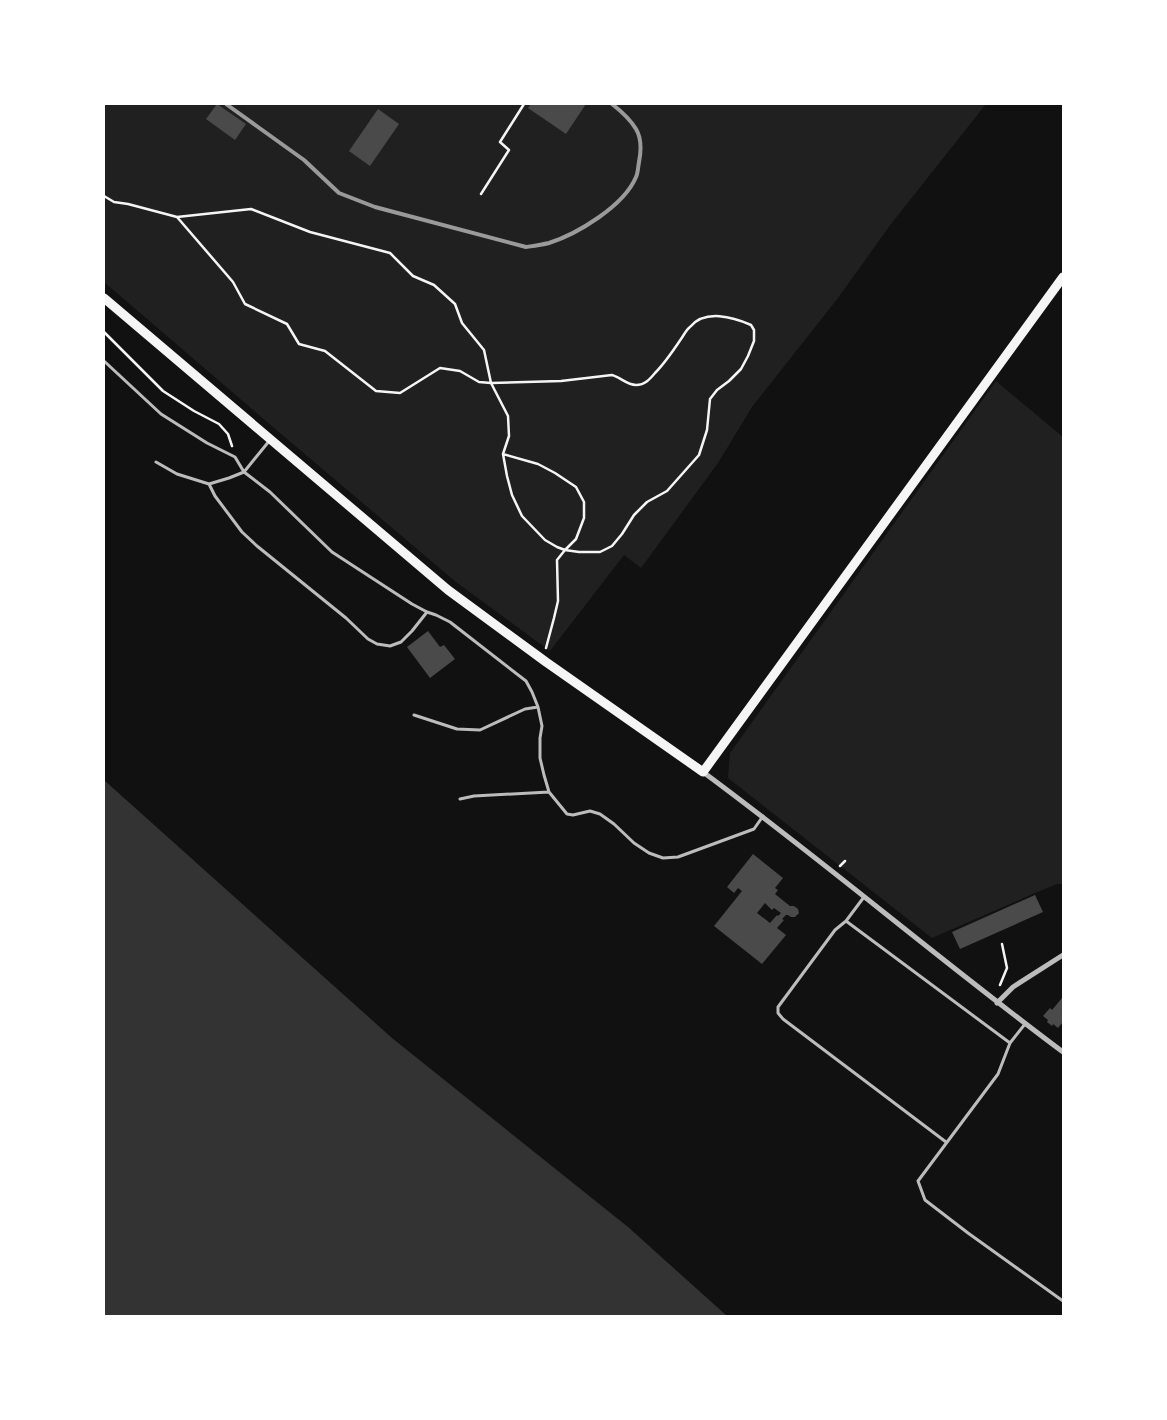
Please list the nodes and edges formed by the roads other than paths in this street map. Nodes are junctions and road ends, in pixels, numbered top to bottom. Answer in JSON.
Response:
{"nodes":[{"id":1,"x":1063,"y":277,"type":"edge"},
{"id":2,"x":104,"y":298,"type":"edge"},
{"id":3,"x":104,"y":361,"type":"edge"},
{"id":4,"x":270,"y":439,"type":"junction"},
{"id":5,"x":156,"y":462,"type":"dead end"},
{"id":6,"x":244,"y":472,"type":"junction"},
{"id":7,"x":208,"y":484,"type":"junction"},
{"id":8,"x":427,"y":612,"type":"junction"},
{"id":9,"x":538,"y":707,"type":"junction"},
{"id":10,"x":414,"y":715,"type":"dead end"},
{"id":11,"x":703,"y":772,"type":"junction"},
{"id":12,"x":549,"y":792,"type":"junction"},
{"id":13,"x":460,"y":800,"type":"dead end"},
{"id":14,"x":763,"y":816,"type":"junction"},
{"id":15,"x":864,"y":897,"type":"junction"},
{"id":16,"x":846,"y":921,"type":"junction"},
{"id":17,"x":1063,"y":955,"type":"edge"},
{"id":18,"x":997,"y":1003,"type":"junction"},
{"id":19,"x":1025,"y":1024,"type":"junction"},
{"id":20,"x":1010,"y":1043,"type":"junction"},
{"id":21,"x":1063,"y":1052,"type":"edge"},
{"id":22,"x":946,"y":1142,"type":"junction"},
{"id":23,"x":1063,"y":1301,"type":"edge"}],
"edges":[{"from":1,"to":11,"type":"main road"},
{"from":2,"to":4,"type":"main road"},
{"from":3,"to":6,"type":"lane"},
{"from":4,"to":6,"type":"lane"},
{"from":4,"to":11,"type":"main road"},
{"from":5,"to":7,"type":"lane"},
{"from":6,"to":7,"type":"lane"},
{"from":6,"to":8,"type":"lane"},
{"from":7,"to":8,"type":"lane"},
{"from":8,"to":9,"type":"lane"},
{"from":9,"to":10,"type":"lane"},
{"from":9,"to":12,"type":"lane"},
{"from":11,"to":14,"type":"street"},
{"from":12,"to":13,"type":"lane"},
{"from":12,"to":14,"type":"lane"},
{"from":14,"to":15,"type":"street"},
{"from":15,"to":16,"type":"lane"},
{"from":15,"to":18,"type":"street"},
{"from":16,"to":20,"type":"lane"},
{"from":16,"to":22,"type":"lane"},
{"from":17,"to":18,"type":"street"},
{"from":18,"to":19,"type":"street"},
{"from":19,"to":20,"type":"lane"},
{"from":19,"to":21,"type":"street"},
{"from":20,"to":22,"type":"lane"},
{"from":22,"to":23,"type":"lane"}]}
